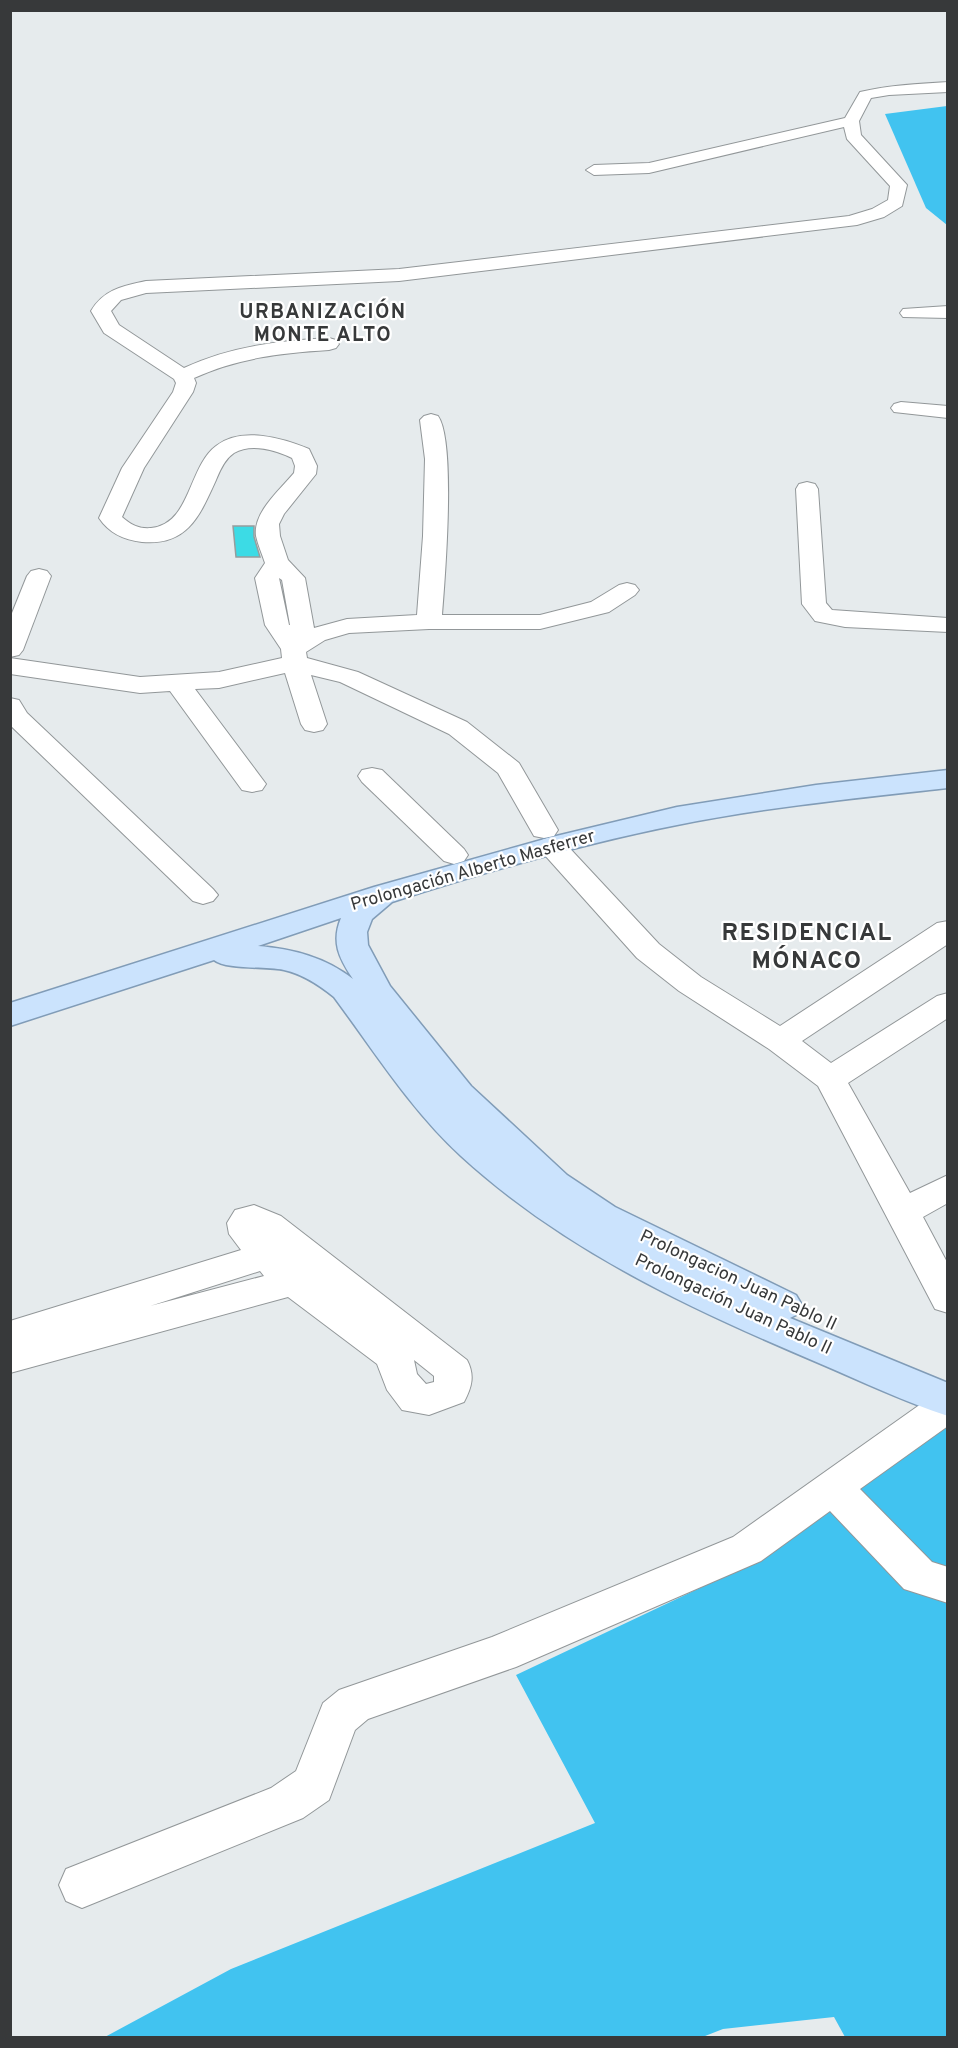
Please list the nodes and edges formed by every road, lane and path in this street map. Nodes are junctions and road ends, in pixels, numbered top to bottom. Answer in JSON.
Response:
{"nodes":[{"id":1,"x":948,"y":87,"type":"edge"},
{"id":2,"x":851,"y":121,"type":"junction"},
{"id":3,"x":594,"y":170,"type":"dead end"},
{"id":4,"x":948,"y":312,"type":"edge"},
{"id":5,"x":910,"y":314,"type":"dead end"},
{"id":6,"x":329,"y":344,"type":"dead end"},
{"id":7,"x":183,"y":376,"type":"junction"},
{"id":8,"x":901,"y":408,"type":"dead end"},
{"id":9,"x":948,"y":412,"type":"edge"},
{"id":10,"x":430,"y":420,"type":"dead end"},
{"id":11,"x":807,"y":489,"type":"dead end"},
{"id":12,"x":39,"y":576,"type":"dead end"},
{"id":13,"x":627,"y":590,"type":"dead end"},
{"id":14,"x":429,"y":622,"type":"junction"},
{"id":15,"x":948,"y":625,"type":"edge"},
{"id":16,"x":10,"y":650,"type":"edge"},
{"id":17,"x":294,"y":656,"type":"junction"},
{"id":18,"x":10,"y":666,"type":"edge"},
{"id":19,"x":177,"y":684,"type":"junction"},
{"id":20,"x":10,"y":706,"type":"edge"},
{"id":21,"x":314,"y":724,"type":"dead end"},
{"id":22,"x":948,"y":765,"type":"edge"},
{"id":23,"x":372,"y":776,"type":"dead end"},
{"id":24,"x":948,"y":779,"type":"edge"},
{"id":25,"x":252,"y":784,"type":"dead end"},
{"id":26,"x":548,"y":838,"type":"junction"},
{"id":27,"x":454,"y":855,"type":"junction"},
{"id":28,"x":385,"y":894,"type":"junction"},
{"id":29,"x":203,"y":895,"type":"dead end"},
{"id":30,"x":948,"y":930,"type":"edge"},
{"id":31,"x":198,"y":955,"type":"junction"},
{"id":32,"x":10,"y":993,"type":"edge"},
{"id":33,"x":948,"y":1003,"type":"edge"},
{"id":34,"x":10,"y":1015,"type":"edge"},
{"id":35,"x":780,"y":1041,"type":"junction"},
{"id":36,"x":830,"y":1079,"type":"junction"},
{"id":37,"x":948,"y":1187,"type":"edge"},
{"id":38,"x":903,"y":1212,"type":"junction"},
{"id":39,"x":266,"y":1256,"type":"junction"},
{"id":40,"x":293,"y":1282,"type":"junction"},
{"id":41,"x":948,"y":1299,"type":"edge"},
{"id":42,"x":10,"y":1336,"type":"edge"},
{"id":43,"x":10,"y":1358,"type":"edge"},
{"id":44,"x":948,"y":1376,"type":"edge"},
{"id":45,"x":948,"y":1400,"type":"edge"},
{"id":46,"x":948,"y":1405,"type":"edge"},
{"id":47,"x":833,"y":1487,"type":"junction"},
{"id":48,"x":948,"y":1584,"type":"edge"},
{"id":49,"x":82,"y":1885,"type":"dead end"}],
"edges":[{"from":1,"to":2,"type":"street"},
{"from":2,"to":3,"type":"street"},
{"from":2,"to":7,"type":"street"},
{"from":4,"to":5,"type":"street"},
{"from":6,"to":7,"type":"street"},
{"from":7,"to":17,"type":"street"},
{"from":8,"to":9,"type":"street"},
{"from":10,"to":14,"type":"street"},
{"from":11,"to":15,"type":"street"},
{"from":12,"to":16,"type":"street"},
{"from":13,"to":14,"type":"street"},
{"from":14,"to":17,"type":"street"},
{"from":17,"to":19,"type":"street"},
{"from":17,"to":21,"type":"street"},
{"from":17,"to":26,"type":"street"},
{"from":18,"to":19,"type":"street"},
{"from":19,"to":25,"type":"street"},
{"from":20,"to":29,"type":"street"},
{"from":22,"to":26,"type":"main road","name":"Prolongación Alberto Masferrer"},
{"from":23,"to":27,"type":"street"},
{"from":24,"to":26,"type":"main road","name":"Prolongación Alberto Masferrer"},
{"from":26,"to":27,"type":"main road","name":"Prolongación Alberto Masferrer"},
{"from":26,"to":28,"type":"main road","name":"Prolongación Alberto Masferrer"},
{"from":26,"to":35,"type":"street"},
{"from":27,"to":32,"type":"main road","name":"Prolongación Alberto Masferrer"},
{"from":28,"to":31,"type":"main road","name":"Prolongación Alberto Masferrer"},
{"from":28,"to":44,"type":"main road","name":"Prolongacion Juan Pablo II"},
{"from":30,"to":35,"type":"street"},
{"from":31,"to":34,"type":"main road","name":"Prolongación Alberto Masferrer"},
{"from":31,"to":45,"type":"main road","name":"Prolongación Juan Pablo II"},
{"from":33,"to":36,"type":"street"},
{"from":35,"to":36,"type":"street"},
{"from":36,"to":38,"type":"street"},
{"from":37,"to":38,"type":"street"},
{"from":38,"to":41,"type":"street"},
{"from":39,"to":40,"type":"street"},
{"from":39,"to":40,"type":"street"},
{"from":39,"to":42,"type":"street"},
{"from":40,"to":43,"type":"street"},
{"from":46,"to":47,"type":"street"},
{"from":47,"to":48,"type":"street"},
{"from":47,"to":49,"type":"street"}]}
